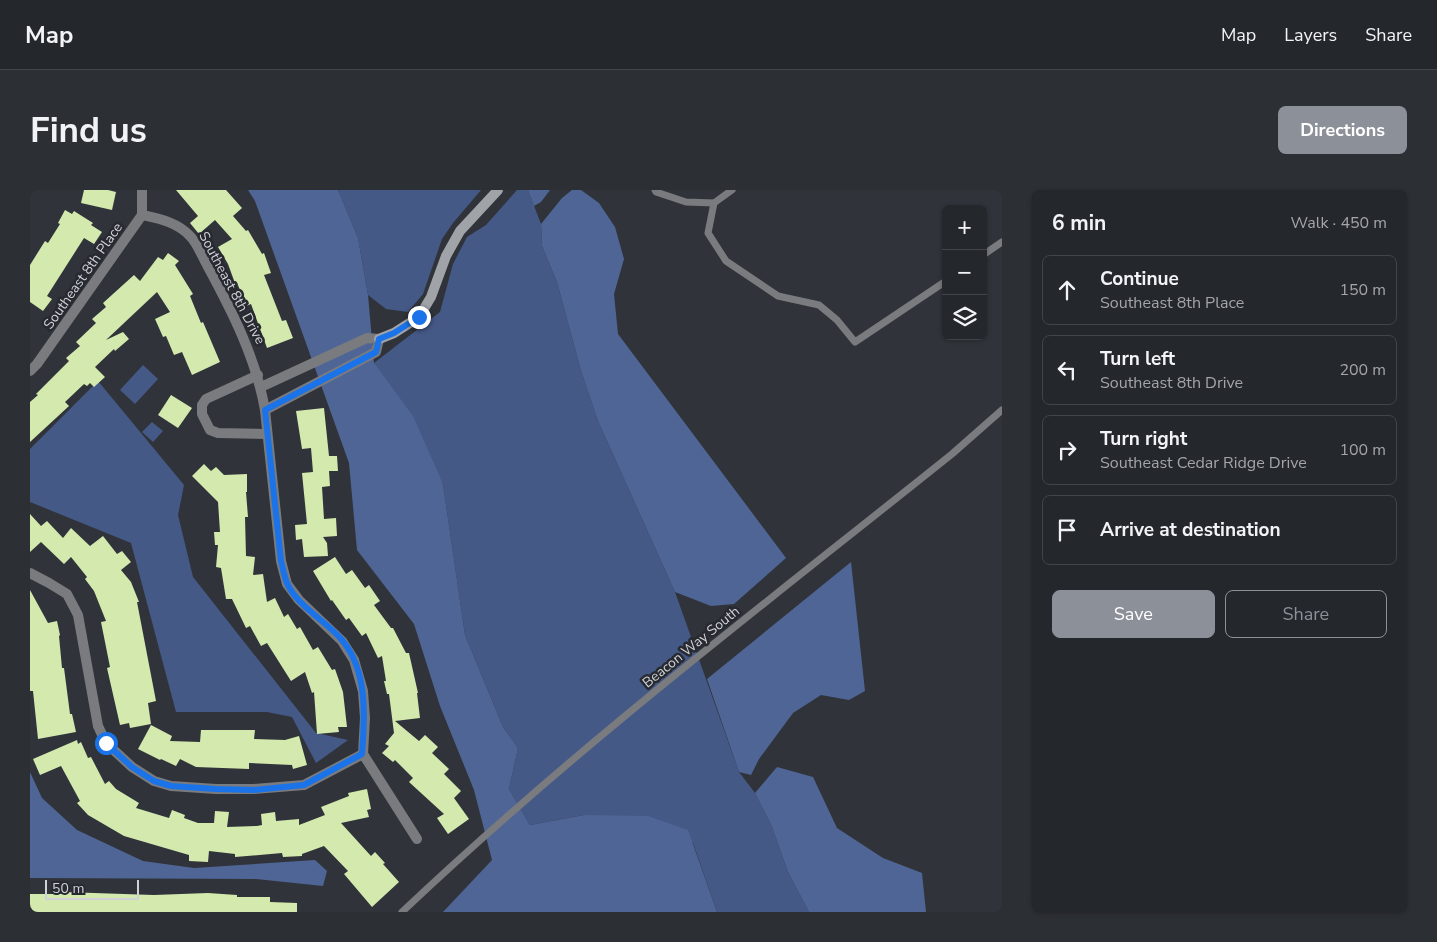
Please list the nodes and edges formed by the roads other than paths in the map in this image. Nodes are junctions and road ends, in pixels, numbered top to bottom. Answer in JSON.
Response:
{"nodes":[{"id":1,"x":142,"y":190,"type":"edge"},
{"id":2,"x":498,"y":190,"type":"edge"},
{"id":3,"x":655,"y":190,"type":"edge"},
{"id":4,"x":732,"y":190,"type":"edge"},
{"id":5,"x":714,"y":203,"type":"junction"},
{"id":6,"x":142,"y":215,"type":"junction"},
{"id":7,"x":1002,"y":242,"type":"edge"},
{"id":8,"x":987,"y":252,"type":"edge"},
{"id":9,"x":942,"y":284,"type":"edge"},
{"id":10,"x":379,"y":339,"type":"junction"},
{"id":11,"x":30,"y":371,"type":"edge"},
{"id":12,"x":258,"y":375,"type":"junction"},
{"id":13,"x":261,"y":387,"type":"junction"},
{"id":14,"x":265,"y":410,"type":"junction"},
{"id":15,"x":1002,"y":410,"type":"edge"},
{"id":16,"x":268,"y":434,"type":"junction"},
{"id":17,"x":30,"y":573,"type":"edge"},
{"id":18,"x":362,"y":754,"type":"junction"},
{"id":19,"x":416,"y":839,"type":"dead end"},
{"id":20,"x":402,"y":912,"type":"edge"}],
"edges":[{"from":1,"to":6,"type":"street"},
{"from":2,"to":10,"type":"street"},
{"from":3,"to":5,"type":"lane"},
{"from":4,"to":5,"type":"lane"},
{"from":5,"to":9,"type":"lane"},
{"from":6,"to":11,"type":"street","name":"Southeast 8th Place"},
{"from":6,"to":12,"type":"street","name":"Southeast 8th Drive"},
{"from":7,"to":8,"type":"lane"},
{"from":10,"to":13,"type":"street"},
{"from":10,"to":14,"type":"street"},
{"from":12,"to":13,"type":"street","name":"Southeast 8th Drive"},
{"from":12,"to":16,"type":"street"},
{"from":13,"to":14,"type":"street","name":"Southeast 8th Drive"},
{"from":14,"to":16,"type":"street","name":"Southeast 8th Drive"},
{"from":15,"to":20,"type":"lane","name":"Beacon Way South"},
{"from":16,"to":18,"type":"street","name":"Southeast 8th Drive"},
{"from":17,"to":18,"type":"street"},
{"from":18,"to":19,"type":"street"}]}
